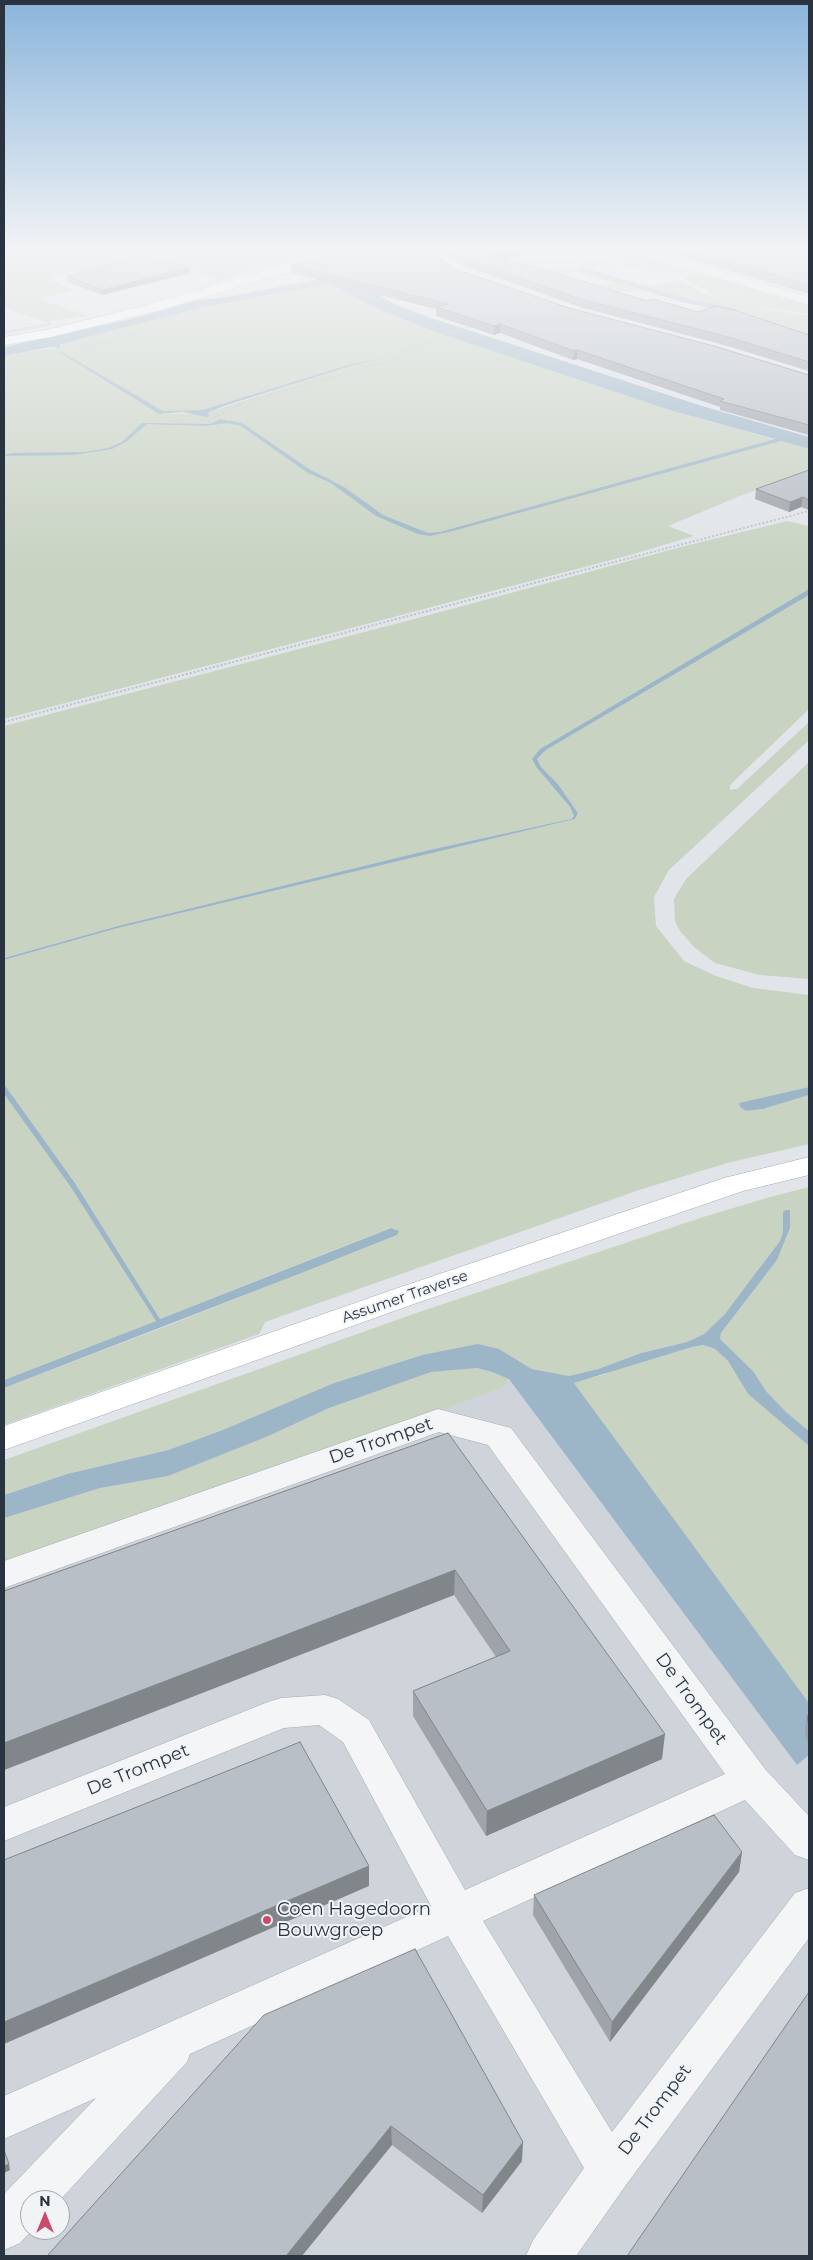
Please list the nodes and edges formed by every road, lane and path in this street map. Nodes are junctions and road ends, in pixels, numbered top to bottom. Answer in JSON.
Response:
{"nodes":[{"id":1,"x":400,"y":356,"type":"edge"},
{"id":2,"x":208,"y":421,"type":"dead end"},
{"id":3,"x":809,"y":511,"type":"edge"},
{"id":4,"x":4,"y":722,"type":"edge"},
{"id":5,"x":809,"y":1166,"type":"edge"},
{"id":6,"x":4,"y":1438,"type":"edge"},
{"id":7,"x":4,"y":1575,"type":"edge"},
{"id":8,"x":751,"y":1780,"type":"junction"},
{"id":9,"x":4,"y":1824,"type":"edge"},
{"id":10,"x":809,"y":1843,"type":"edge"},
{"id":11,"x":809,"y":1906,"type":"edge"},
{"id":12,"x":456,"y":1913,"type":"junction"},
{"id":13,"x":181,"y":2038,"type":"junction"},
{"id":14,"x":4,"y":2118,"type":"edge"},
{"id":15,"x":610,"y":2170,"type":"junction"},
{"id":16,"x":4,"y":2228,"type":"edge"},
{"id":17,"x":548,"y":2256,"type":"edge"}],
"edges":[{"from":1,"to":2,"type":"path"},
{"from":3,"to":4,"type":"path"},
{"from":5,"to":6,"type":"main road","name":"Assumer Traverse"},
{"from":7,"to":8,"type":"street","name":"De Trompet"},
{"from":8,"to":10,"type":"street","name":"De Trompet"},
{"from":8,"to":12,"type":"street"},
{"from":9,"to":12,"type":"street","name":"De Trompet"},
{"from":11,"to":15,"type":"street","name":"De Trompet"},
{"from":12,"to":13,"type":"street"},
{"from":12,"to":15,"type":"street","name":"De Trompet"},
{"from":13,"to":14,"type":"street"},
{"from":13,"to":16,"type":"street"},
{"from":15,"to":17,"type":"street","name":"De Trompet"}]}
